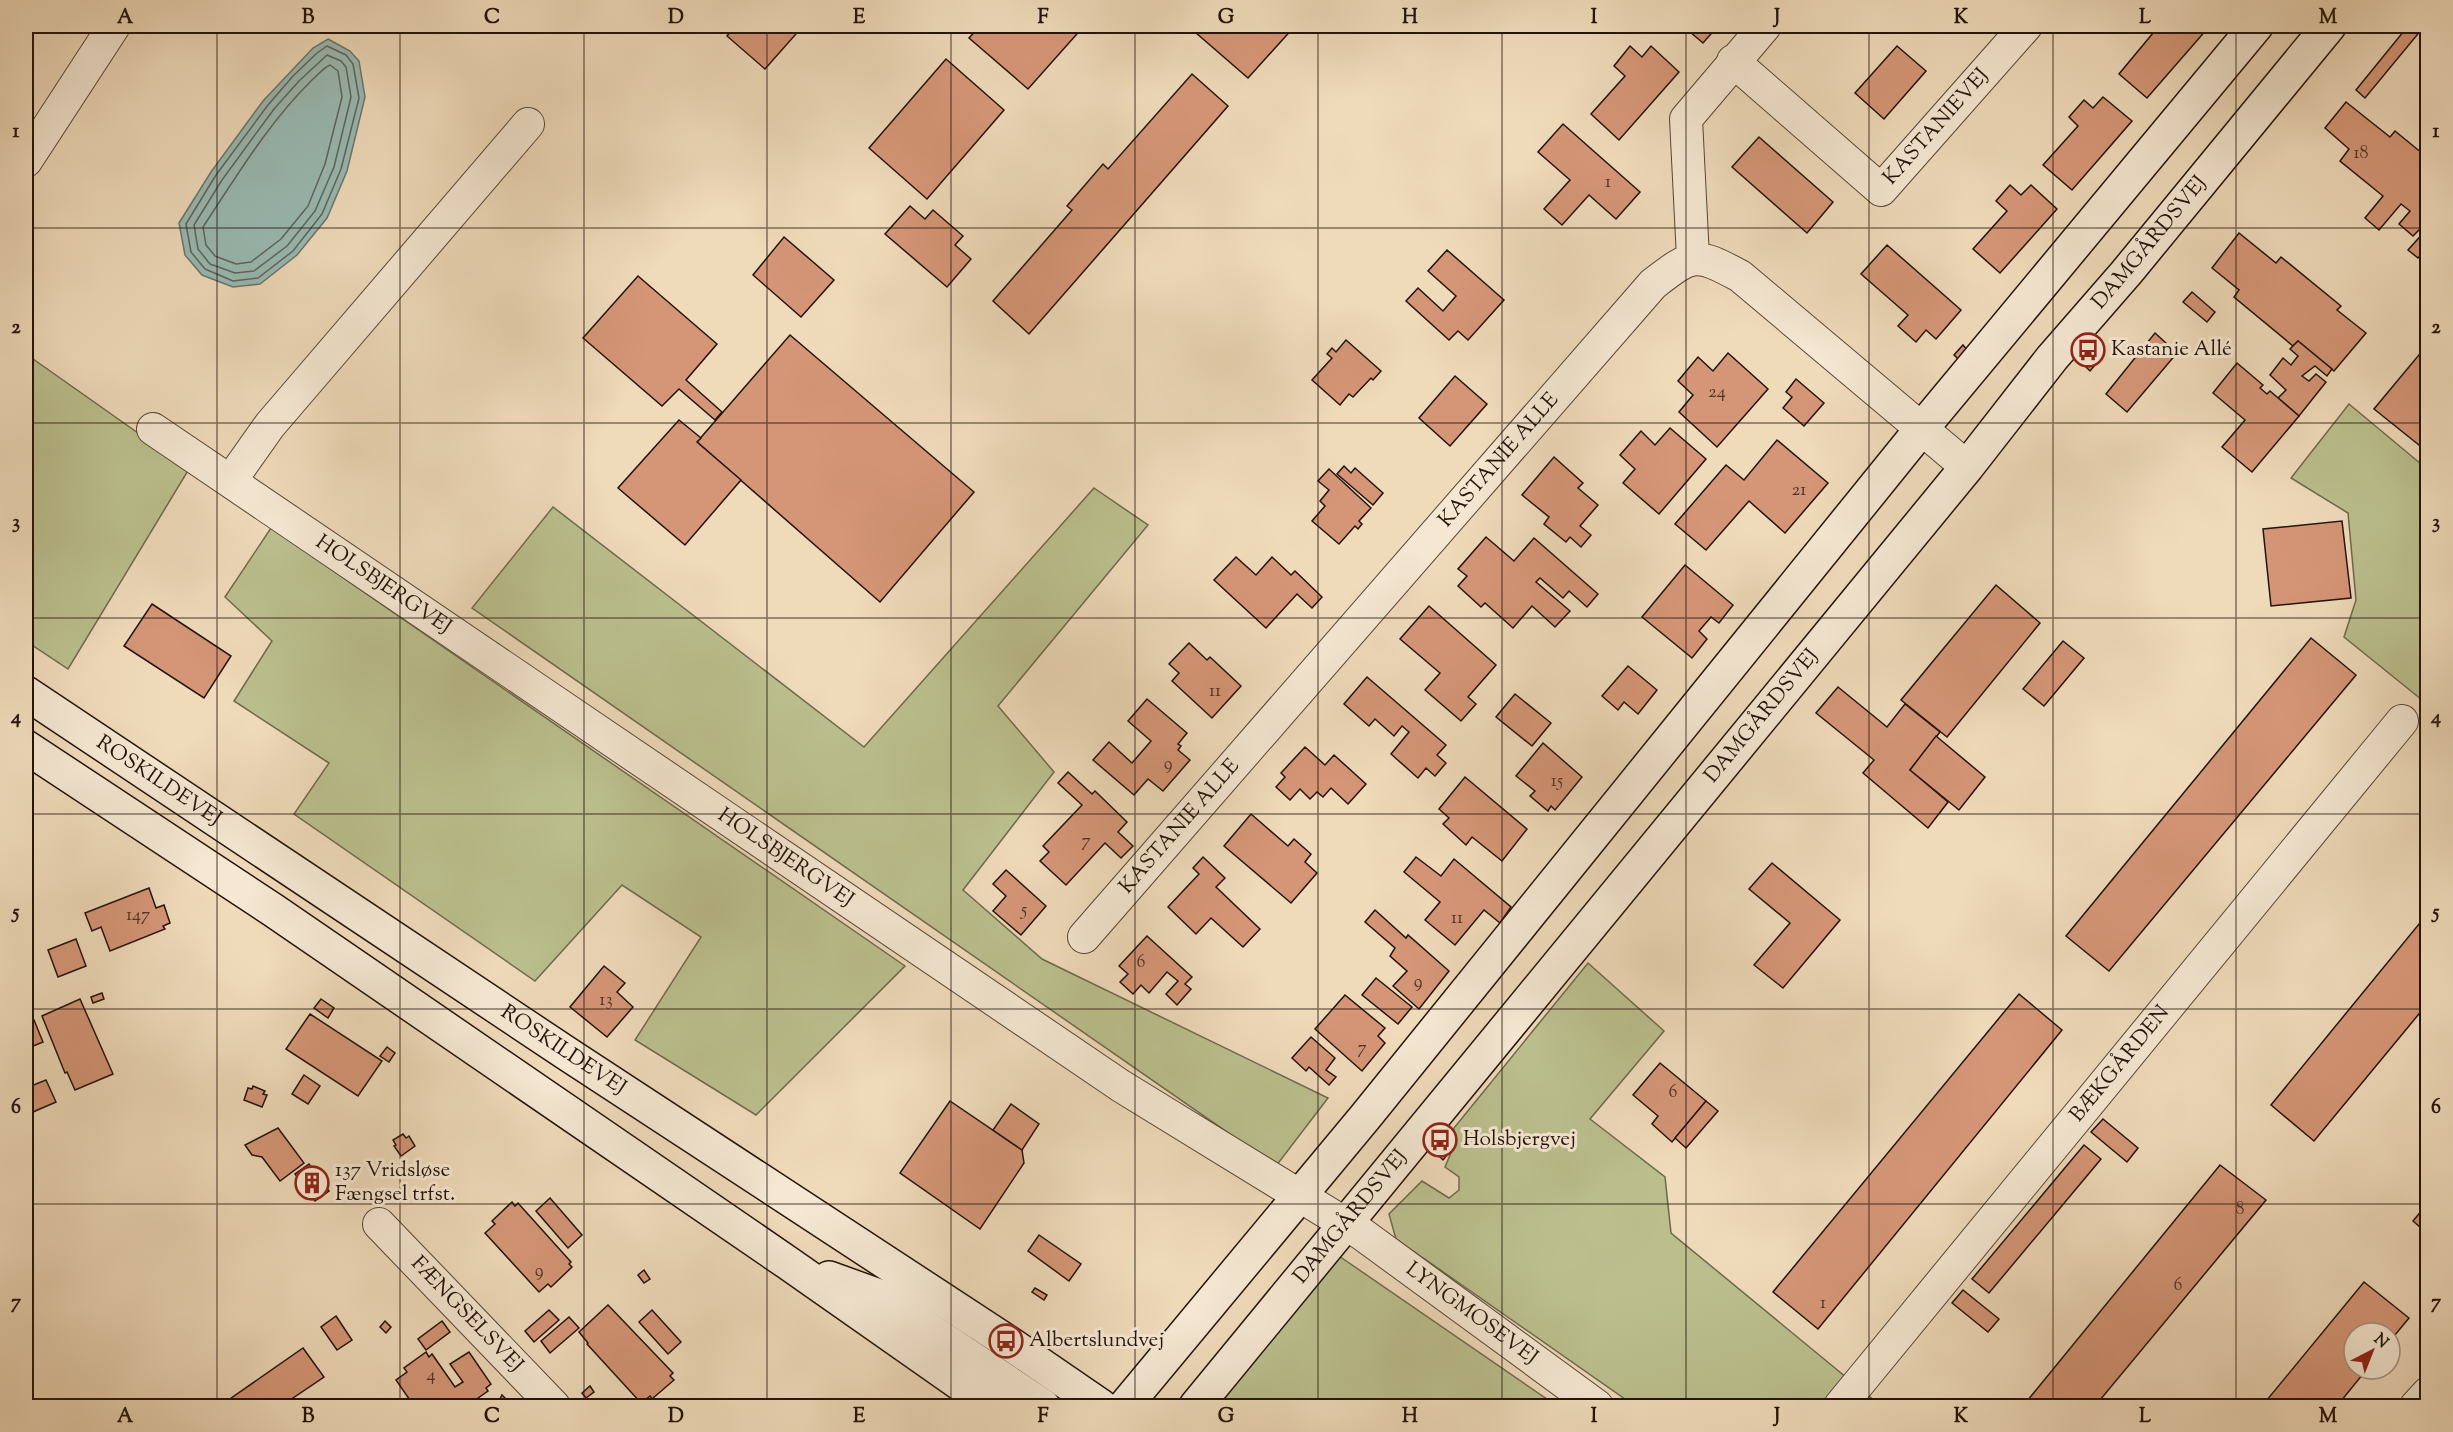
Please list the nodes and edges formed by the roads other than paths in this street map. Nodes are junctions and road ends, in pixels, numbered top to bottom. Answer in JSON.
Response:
{"nodes":[{"id":1,"x":114,"y":26,"type":"edge"},
{"id":2,"x":1765,"y":26,"type":"edge"},
{"id":3,"x":2026,"y":26,"type":"edge"},
{"id":4,"x":2256,"y":26,"type":"edge"},
{"id":5,"x":2329,"y":26,"type":"edge"},
{"id":6,"x":1733,"y":62,"type":"junction"},
{"id":7,"x":528,"y":124,"type":"dead end"},
{"id":8,"x":26,"y":161,"type":"edge"},
{"id":9,"x":1693,"y":258,"type":"junction"},
{"id":10,"x":1923,"y":427,"type":"junction"},
{"id":11,"x":153,"y":429,"type":"dead end"},
{"id":12,"x":1967,"y":467,"type":"junction"},
{"id":13,"x":231,"y":480,"type":"junction"},
{"id":14,"x":26,"y":693,"type":"edge"},
{"id":15,"x":2402,"y":721,"type":"dead end"},
{"id":16,"x":26,"y":747,"type":"edge"},
{"id":17,"x":1084,"y":937,"type":"dead end"},
{"id":18,"x":1299,"y":1196,"type":"junction"},
{"id":19,"x":379,"y":1224,"type":"dead end"},
{"id":20,"x":1344,"y":1224,"type":"junction"},
{"id":21,"x":788,"y":1263,"type":"junction"},
{"id":22,"x":2427,"y":1393,"type":"edge"},
{"id":23,"x":554,"y":1407,"type":"edge"},
{"id":24,"x":992,"y":1407,"type":"edge"},
{"id":25,"x":1043,"y":1407,"type":"edge"},
{"id":26,"x":1101,"y":1407,"type":"edge"},
{"id":27,"x":1125,"y":1407,"type":"edge"},
{"id":28,"x":1197,"y":1407,"type":"edge"},
{"id":29,"x":1597,"y":1407,"type":"edge"},
{"id":30,"x":1840,"y":1407,"type":"edge"},
{"id":31,"x":2416,"y":1407,"type":"edge"}],
"edges":[{"from":1,"to":8,"type":"street"},
{"from":2,"to":6,"type":"street"},
{"from":3,"to":6,"type":"street","name":"KASTANIEVEJ"},
{"from":4,"to":10,"type":"street"},
{"from":5,"to":12,"type":"street","name":"DAMGÅRDSVEJ"},
{"from":6,"to":9,"type":"street"},
{"from":7,"to":13,"type":"street"},
{"from":9,"to":10,"type":"street"},
{"from":9,"to":17,"type":"street","name":"KASTANIE ALLE"},
{"from":10,"to":12,"type":"street"},
{"from":10,"to":18,"type":"street"},
{"from":11,"to":13,"type":"street","name":"HOLSBJERGVEJ"},
{"from":12,"to":20,"type":"street","name":"DAMGÅRDSVEJ"},
{"from":13,"to":18,"type":"street","name":"HOLSBJERGVEJ"},
{"from":14,"to":26,"type":"street","name":"ROSKILDEVEJ"},
{"from":15,"to":30,"type":"street","name":"BÆKGÅRDEN"},
{"from":16,"to":21,"type":"street","name":"ROSKILDEVEJ"},
{"from":18,"to":20,"type":"street","name":"HOLSBJERGVEJ"},
{"from":18,"to":27,"type":"street"},
{"from":19,"to":23,"type":"street","name":"FÆNGSELSVEJ"},
{"from":20,"to":28,"type":"street","name":"DAMGÅRDSVEJ"},
{"from":20,"to":29,"type":"street","name":"LYNGMOSEVEJ"},
{"from":21,"to":24,"type":"street","name":"ROSKILDEVEJ"},
{"from":21,"to":25,"type":"street"},
{"from":22,"to":31,"type":"street"}]}
